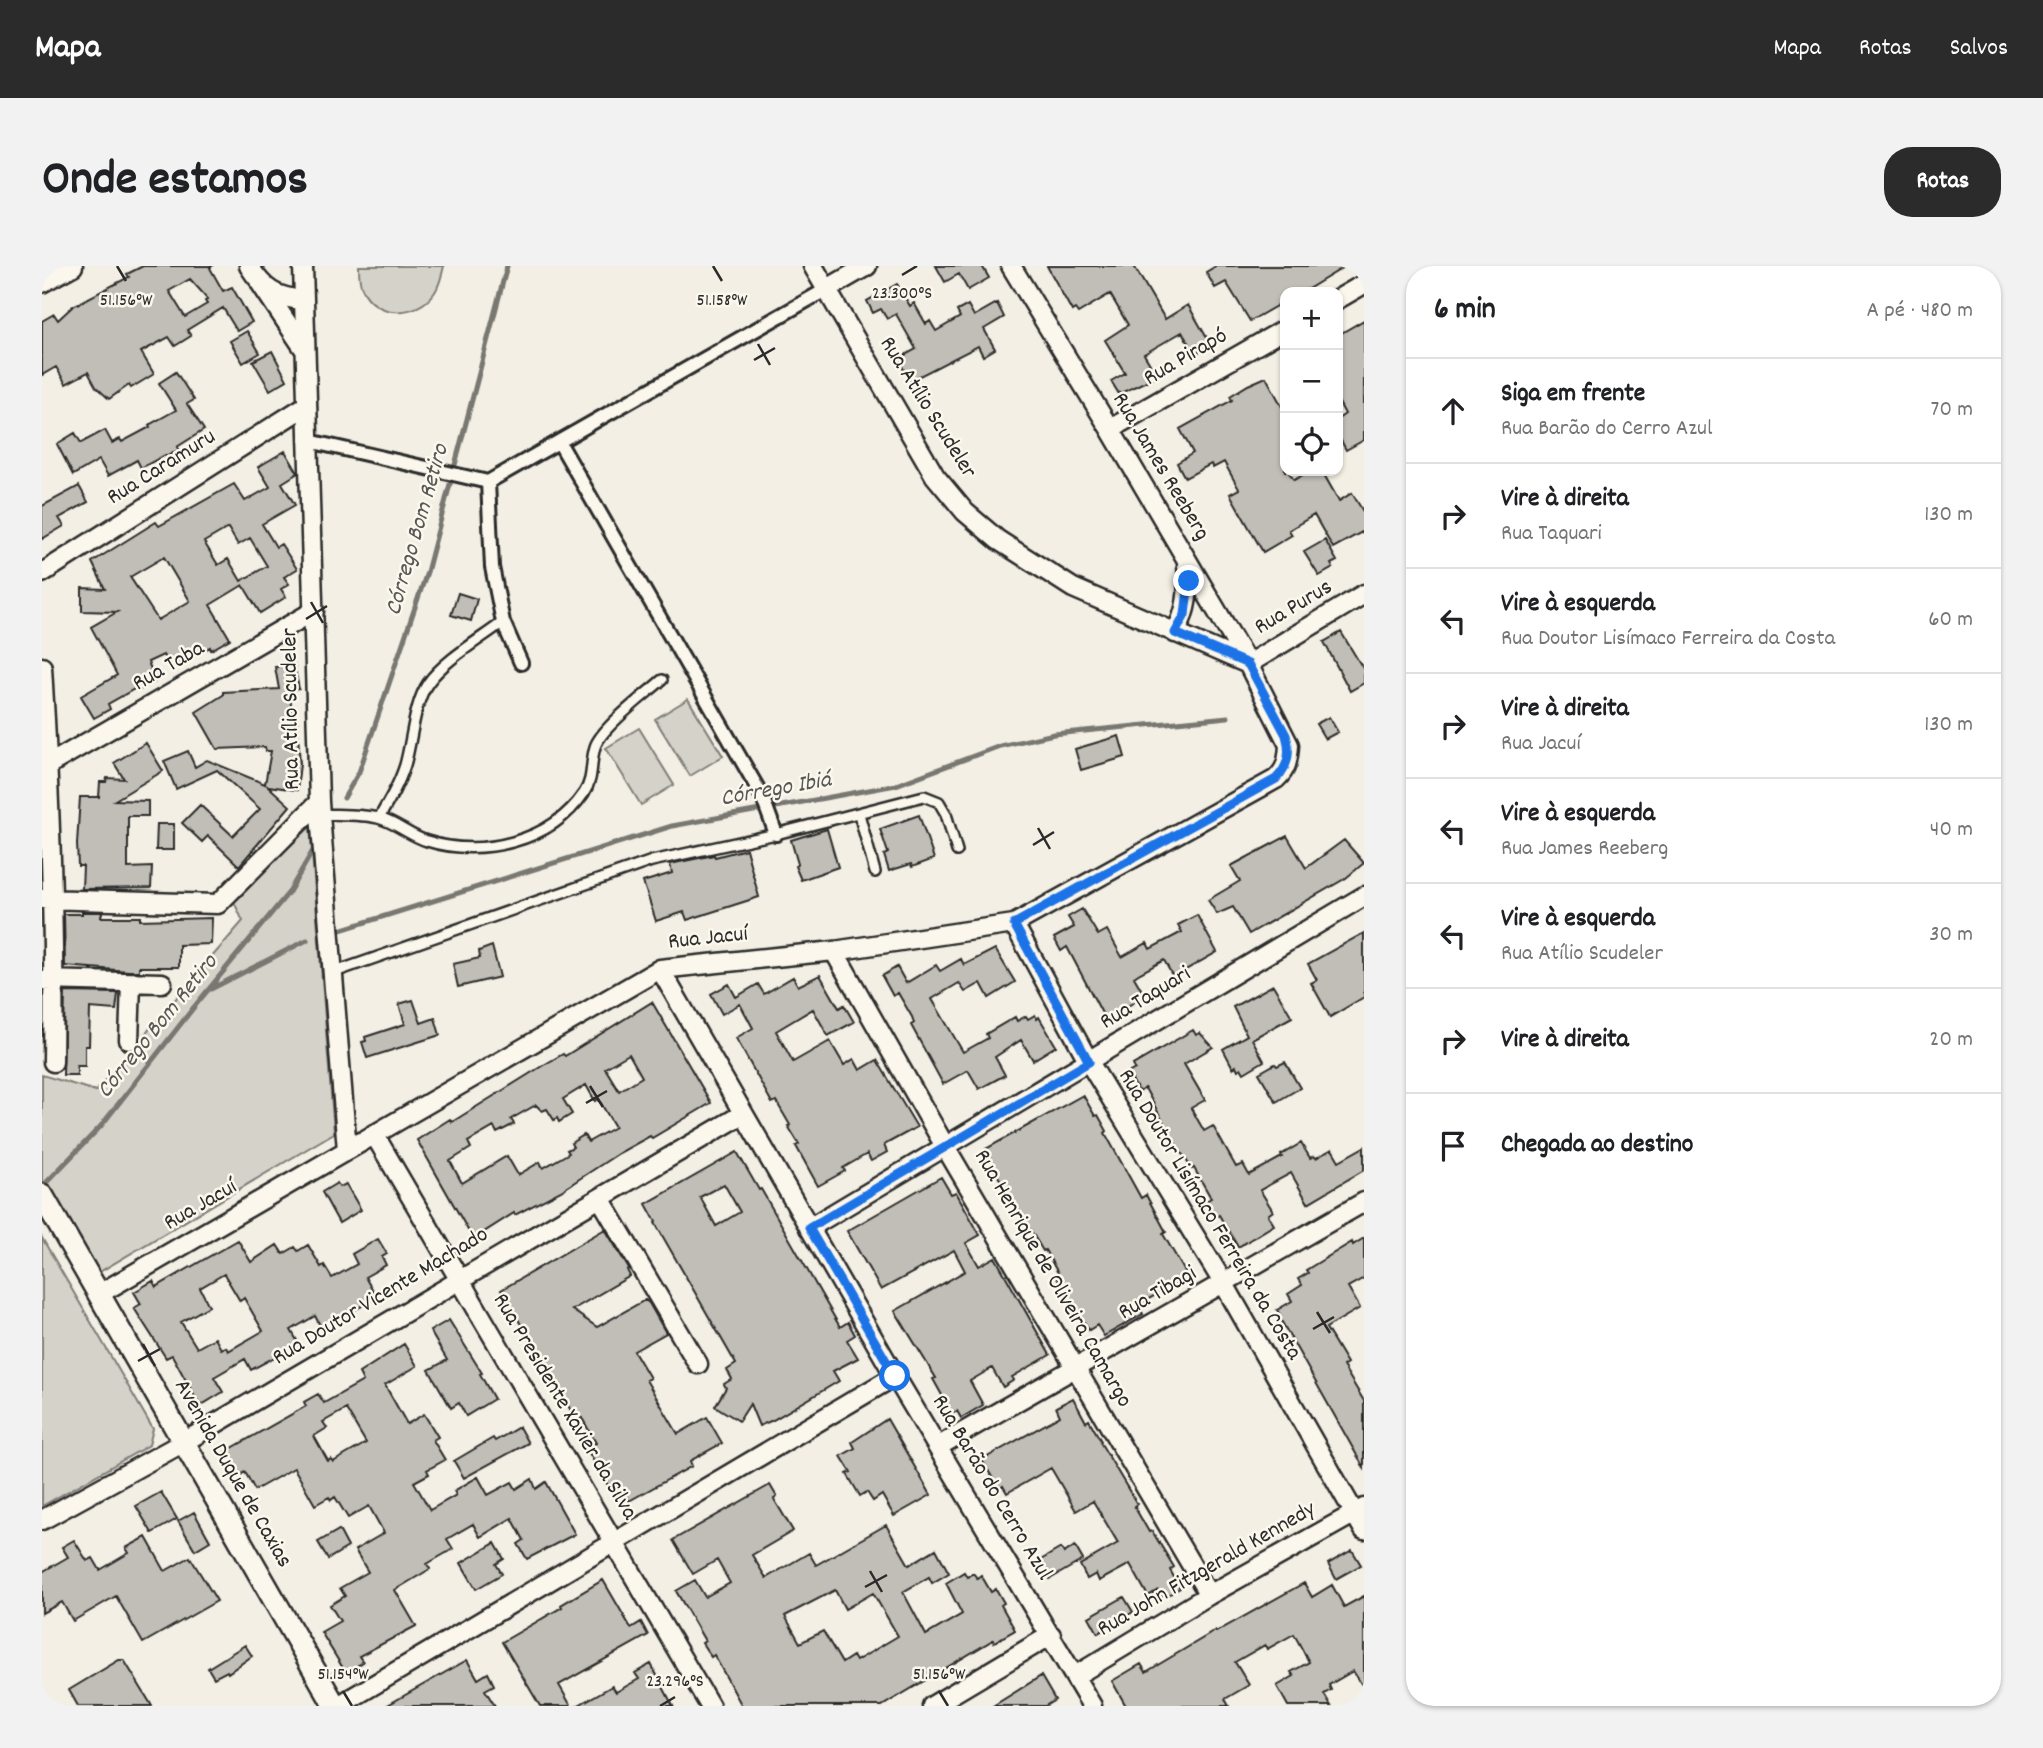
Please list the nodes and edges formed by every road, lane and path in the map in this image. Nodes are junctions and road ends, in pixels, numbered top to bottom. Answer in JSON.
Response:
{"nodes":[{"id":1,"x":73,"y":266,"type":"edge"},
{"id":2,"x":249,"y":266,"type":"edge"},
{"id":3,"x":303,"y":266,"type":"edge"},
{"id":4,"x":813,"y":266,"type":"edge"},
{"id":5,"x":867,"y":266,"type":"edge"},
{"id":6,"x":1011,"y":266,"type":"edge"},
{"id":7,"x":42,"y":284,"type":"edge"},
{"id":8,"x":261,"y":284,"type":"junction"},
{"id":9,"x":1364,"y":284,"type":"edge"},
{"id":10,"x":827,"y":289,"type":"junction"},
{"id":11,"x":1343,"y":296,"type":"edge"},
{"id":12,"x":304,"y":300,"type":"junction"},
{"id":13,"x":1280,"y":332,"type":"edge"},
{"id":14,"x":305,"y":350,"type":"junction"},
{"id":15,"x":307,"y":405,"type":"junction"},
{"id":16,"x":1110,"y":429,"type":"junction"},
{"id":17,"x":309,"y":441,"type":"junction"},
{"id":18,"x":559,"y":442,"type":"junction"},
{"id":19,"x":488,"y":482,"type":"junction"},
{"id":20,"x":1187,"y":560,"type":"junction"},
{"id":21,"x":42,"y":573,"type":"edge"},
{"id":22,"x":1364,"y":594,"type":"edge"},
{"id":23,"x":314,"y":611,"type":"junction"},
{"id":24,"x":503,"y":622,"type":"junction"},
{"id":25,"x":1175,"y":633,"type":"junction"},
{"id":26,"x":521,"y":663,"type":"dead end"},
{"id":27,"x":1248,"y":664,"type":"junction"},
{"id":28,"x":42,"y":667,"type":"edge"},
{"id":29,"x":662,"y":680,"type":"dead end"},
{"id":30,"x":48,"y":765,"type":"junction"},
{"id":31,"x":1284,"y":772,"type":"joint"},
{"id":32,"x":319,"y":808,"type":"junction"},
{"id":33,"x":859,"y":814,"type":"junction"},
{"id":34,"x":379,"y":818,"type":"junction"},
{"id":35,"x":776,"y":834,"type":"junction"},
{"id":36,"x":957,"y":851,"type":"dead end"},
{"id":37,"x":875,"y":872,"type":"dead end"},
{"id":38,"x":1364,"y":896,"type":"edge"},
{"id":39,"x":47,"y":899,"type":"edge"},
{"id":40,"x":1014,"y":924,"type":"junction"},
{"id":41,"x":834,"y":951,"type":"junction"},
{"id":42,"x":660,"y":969,"type":"junction"},
{"id":43,"x":332,"y":973,"type":"junction"},
{"id":44,"x":48,"y":980,"type":"edge"},
{"id":45,"x":162,"y":982,"type":"dead end"},
{"id":46,"x":131,"y":983,"type":"junction"},
{"id":47,"x":129,"y":1040,"type":"dead end"},
{"id":48,"x":53,"y":1062,"type":"dead end"},
{"id":49,"x":1089,"y":1062,"type":"junction"},
{"id":50,"x":743,"y":1114,"type":"junction"},
{"id":51,"x":374,"y":1134,"type":"junction"},
{"id":52,"x":946,"y":1148,"type":"junction"},
{"id":53,"x":346,"y":1150,"type":"junction"},
{"id":54,"x":600,"y":1198,"type":"junction"},
{"id":55,"x":46,"y":1202,"type":"edge"},
{"id":56,"x":1364,"y":1202,"type":"edge"},
{"id":57,"x":809,"y":1228,"type":"junction"},
{"id":58,"x":459,"y":1279,"type":"junction"},
{"id":59,"x":1224,"y":1284,"type":"junction"},
{"id":60,"x":99,"y":1294,"type":"junction"},
{"id":61,"x":698,"y":1364,"type":"dead end"},
{"id":62,"x":1076,"y":1368,"type":"junction"},
{"id":63,"x":895,"y":1376,"type":"junction"},
{"id":64,"x":184,"y":1442,"type":"junction"},
{"id":65,"x":939,"y":1446,"type":"junction"},
{"id":66,"x":1359,"y":1511,"type":"edge"},
{"id":67,"x":42,"y":1520,"type":"edge"},
{"id":68,"x":1364,"y":1530,"type":"edge"},
{"id":69,"x":614,"y":1541,"type":"junction"},
{"id":70,"x":1209,"y":1595,"type":"junction"},
{"id":71,"x":1051,"y":1636,"type":"junction"},
{"id":72,"x":1075,"y":1676,"type":"junction"},
{"id":73,"x":336,"y":1706,"type":"edge"},
{"id":74,"x":710,"y":1706,"type":"edge"},
{"id":75,"x":932,"y":1706,"type":"edge"},
{"id":76,"x":1092,"y":1706,"type":"edge"}],
"edges":[{"from":1,"to":7,"type":"street"},
{"from":2,"to":8,"type":"street"},
{"from":3,"to":12,"type":"street","name":"Rua Atílio Scudeler"},
{"from":4,"to":10,"type":"street","name":"Rua Atílio Scudeler"},
{"from":5,"to":10,"type":"street"},
{"from":6,"to":16,"type":"street","name":"Rua James Reeberg"},
{"from":8,"to":12,"type":"street"},
{"from":8,"to":14,"type":"street"},
{"from":9,"to":11,"type":"street"},
{"from":10,"to":18,"type":"street"},
{"from":10,"to":25,"type":"street","name":"Rua Atílio Scudeler"},
{"from":12,"to":14,"type":"street","name":"Rua Atílio Scudeler"},
{"from":13,"to":16,"type":"street","name":"Rua Pirapó"},
{"from":14,"to":15,"type":"street","name":"Rua Atílio Scudeler"},
{"from":15,"to":17,"type":"street","name":"Rua Atílio Scudeler"},
{"from":15,"to":21,"type":"street","name":"Rua Caramuru"},
{"from":16,"to":20,"type":"street","name":"Rua James Reeberg"},
{"from":17,"to":19,"type":"street"},
{"from":17,"to":23,"type":"street","name":"Rua Atílio Scudeler"},
{"from":18,"to":19,"type":"street"},
{"from":18,"to":35,"type":"street"},
{"from":19,"to":24,"type":"street"},
{"from":20,"to":25,"type":"street"},
{"from":20,"to":27,"type":"street","name":"Rua James Reeberg"},
{"from":22,"to":27,"type":"street","name":"Rua Purus"},
{"from":23,"to":30,"type":"street","name":"Rua Taba"},
{"from":23,"to":32,"type":"street","name":"Rua Atílio Scudeler"},
{"from":24,"to":26,"type":"street"},
{"from":24,"to":34,"type":"lane"},
{"from":25,"to":27,"type":"street","name":"Rua Atílio Scudeler"},
{"from":27,"to":31,"type":"street","name":"Rua James Reeberg"},
{"from":28,"to":30,"type":"street"},
{"from":29,"to":34,"type":"lane"},
{"from":30,"to":39,"type":"street"},
{"from":31,"to":40,"type":"street","name":"Rua Jacuí"},
{"from":32,"to":34,"type":"lane"},
{"from":32,"to":39,"type":"street"},
{"from":32,"to":43,"type":"street","name":"Rua Atílio Scudeler"},
{"from":33,"to":35,"type":"lane"},
{"from":33,"to":36,"type":"lane"},
{"from":33,"to":37,"type":"lane"},
{"from":35,"to":43,"type":"lane"},
{"from":38,"to":49,"type":"street","name":"Rua Taquari"},
{"from":39,"to":44,"type":"street"},
{"from":40,"to":41,"type":"street","name":"Rua Jacuí"},
{"from":40,"to":49,"type":"street","name":"Rua Doutor Lisímaco Ferreira da Costa"},
{"from":41,"to":42,"type":"street","name":"Rua Jacuí"},
{"from":41,"to":52,"type":"street","name":"Rua Henrique de Oliveira Camargo"},
{"from":42,"to":50,"type":"street","name":"Rua Barão do Cerro Azul"},
{"from":42,"to":51,"type":"street","name":"Rua Jacuí"},
{"from":43,"to":53,"type":"street","name":"Rua Atílio Scudeler"},
{"from":44,"to":46,"type":"street"},
{"from":44,"to":48,"type":"street"},
{"from":45,"to":46,"type":"street"},
{"from":46,"to":47,"type":"street"},
{"from":49,"to":52,"type":"street","name":"Rua Taquari"},
{"from":49,"to":59,"type":"street","name":"Rua Doutor Lisímaco Ferreira da Costa"},
{"from":50,"to":54,"type":"street","name":"Rua Doutor Vicente Machado"},
{"from":50,"to":57,"type":"street","name":"Rua Barão do Cerro Azul"},
{"from":51,"to":53,"type":"street","name":"Rua Jacuí"},
{"from":51,"to":58,"type":"street","name":"Rua Presidente Xavier da Silva"},
{"from":52,"to":57,"type":"street","name":"Rua Taquari"},
{"from":52,"to":62,"type":"street","name":"Rua Henrique de Oliveira Camargo"},
{"from":53,"to":60,"type":"street","name":"Rua Jacuí"},
{"from":54,"to":58,"type":"street","name":"Rua Doutor Vicente Machado"},
{"from":54,"to":61,"type":"street"},
{"from":55,"to":60,"type":"street","name":"Avenida Duque de Caxias"},
{"from":56,"to":59,"type":"street","name":"Rua Tibagi"},
{"from":57,"to":63,"type":"street","name":"Rua Barão do Cerro Azul"},
{"from":58,"to":64,"type":"street","name":"Rua Doutor Vicente Machado"},
{"from":58,"to":69,"type":"street","name":"Rua Presidente Xavier da Silva"},
{"from":59,"to":62,"type":"street","name":"Rua Tibagi"},
{"from":59,"to":66,"type":"street","name":"Rua Doutor Lisímaco Ferreira da Costa"},
{"from":60,"to":64,"type":"street","name":"Avenida Duque de Caxias"},
{"from":62,"to":65,"type":"street","name":"Rua Tibagi"},
{"from":62,"to":70,"type":"street","name":"Rua Henrique de Oliveira Camargo"},
{"from":63,"to":65,"type":"street","name":"Rua Barão do Cerro Azul"},
{"from":63,"to":69,"type":"street"},
{"from":64,"to":67,"type":"street","name":"Rua Doutor Vicente Machado"},
{"from":64,"to":73,"type":"street","name":"Avenida Duque de Caxias"},
{"from":65,"to":71,"type":"street","name":"Rua Barão do Cerro Azul"},
{"from":66,"to":68,"type":"street","name":"Rua Doutor Lisímaco Ferreira da Costa"},
{"from":66,"to":70,"type":"street","name":"Rua John Fitzgerald Kennedy"},
{"from":69,"to":73,"type":"street"},
{"from":69,"to":74,"type":"street","name":"Rua Presidente Xavier da Silva"},
{"from":70,"to":72,"type":"street","name":"Rua John Fitzgerald Kennedy"},
{"from":71,"to":72,"type":"street","name":"Rua Barão do Cerro Azul"},
{"from":71,"to":75,"type":"street"},
{"from":72,"to":76,"type":"street","name":"Rua Barão do Cerro Azul"}]}
